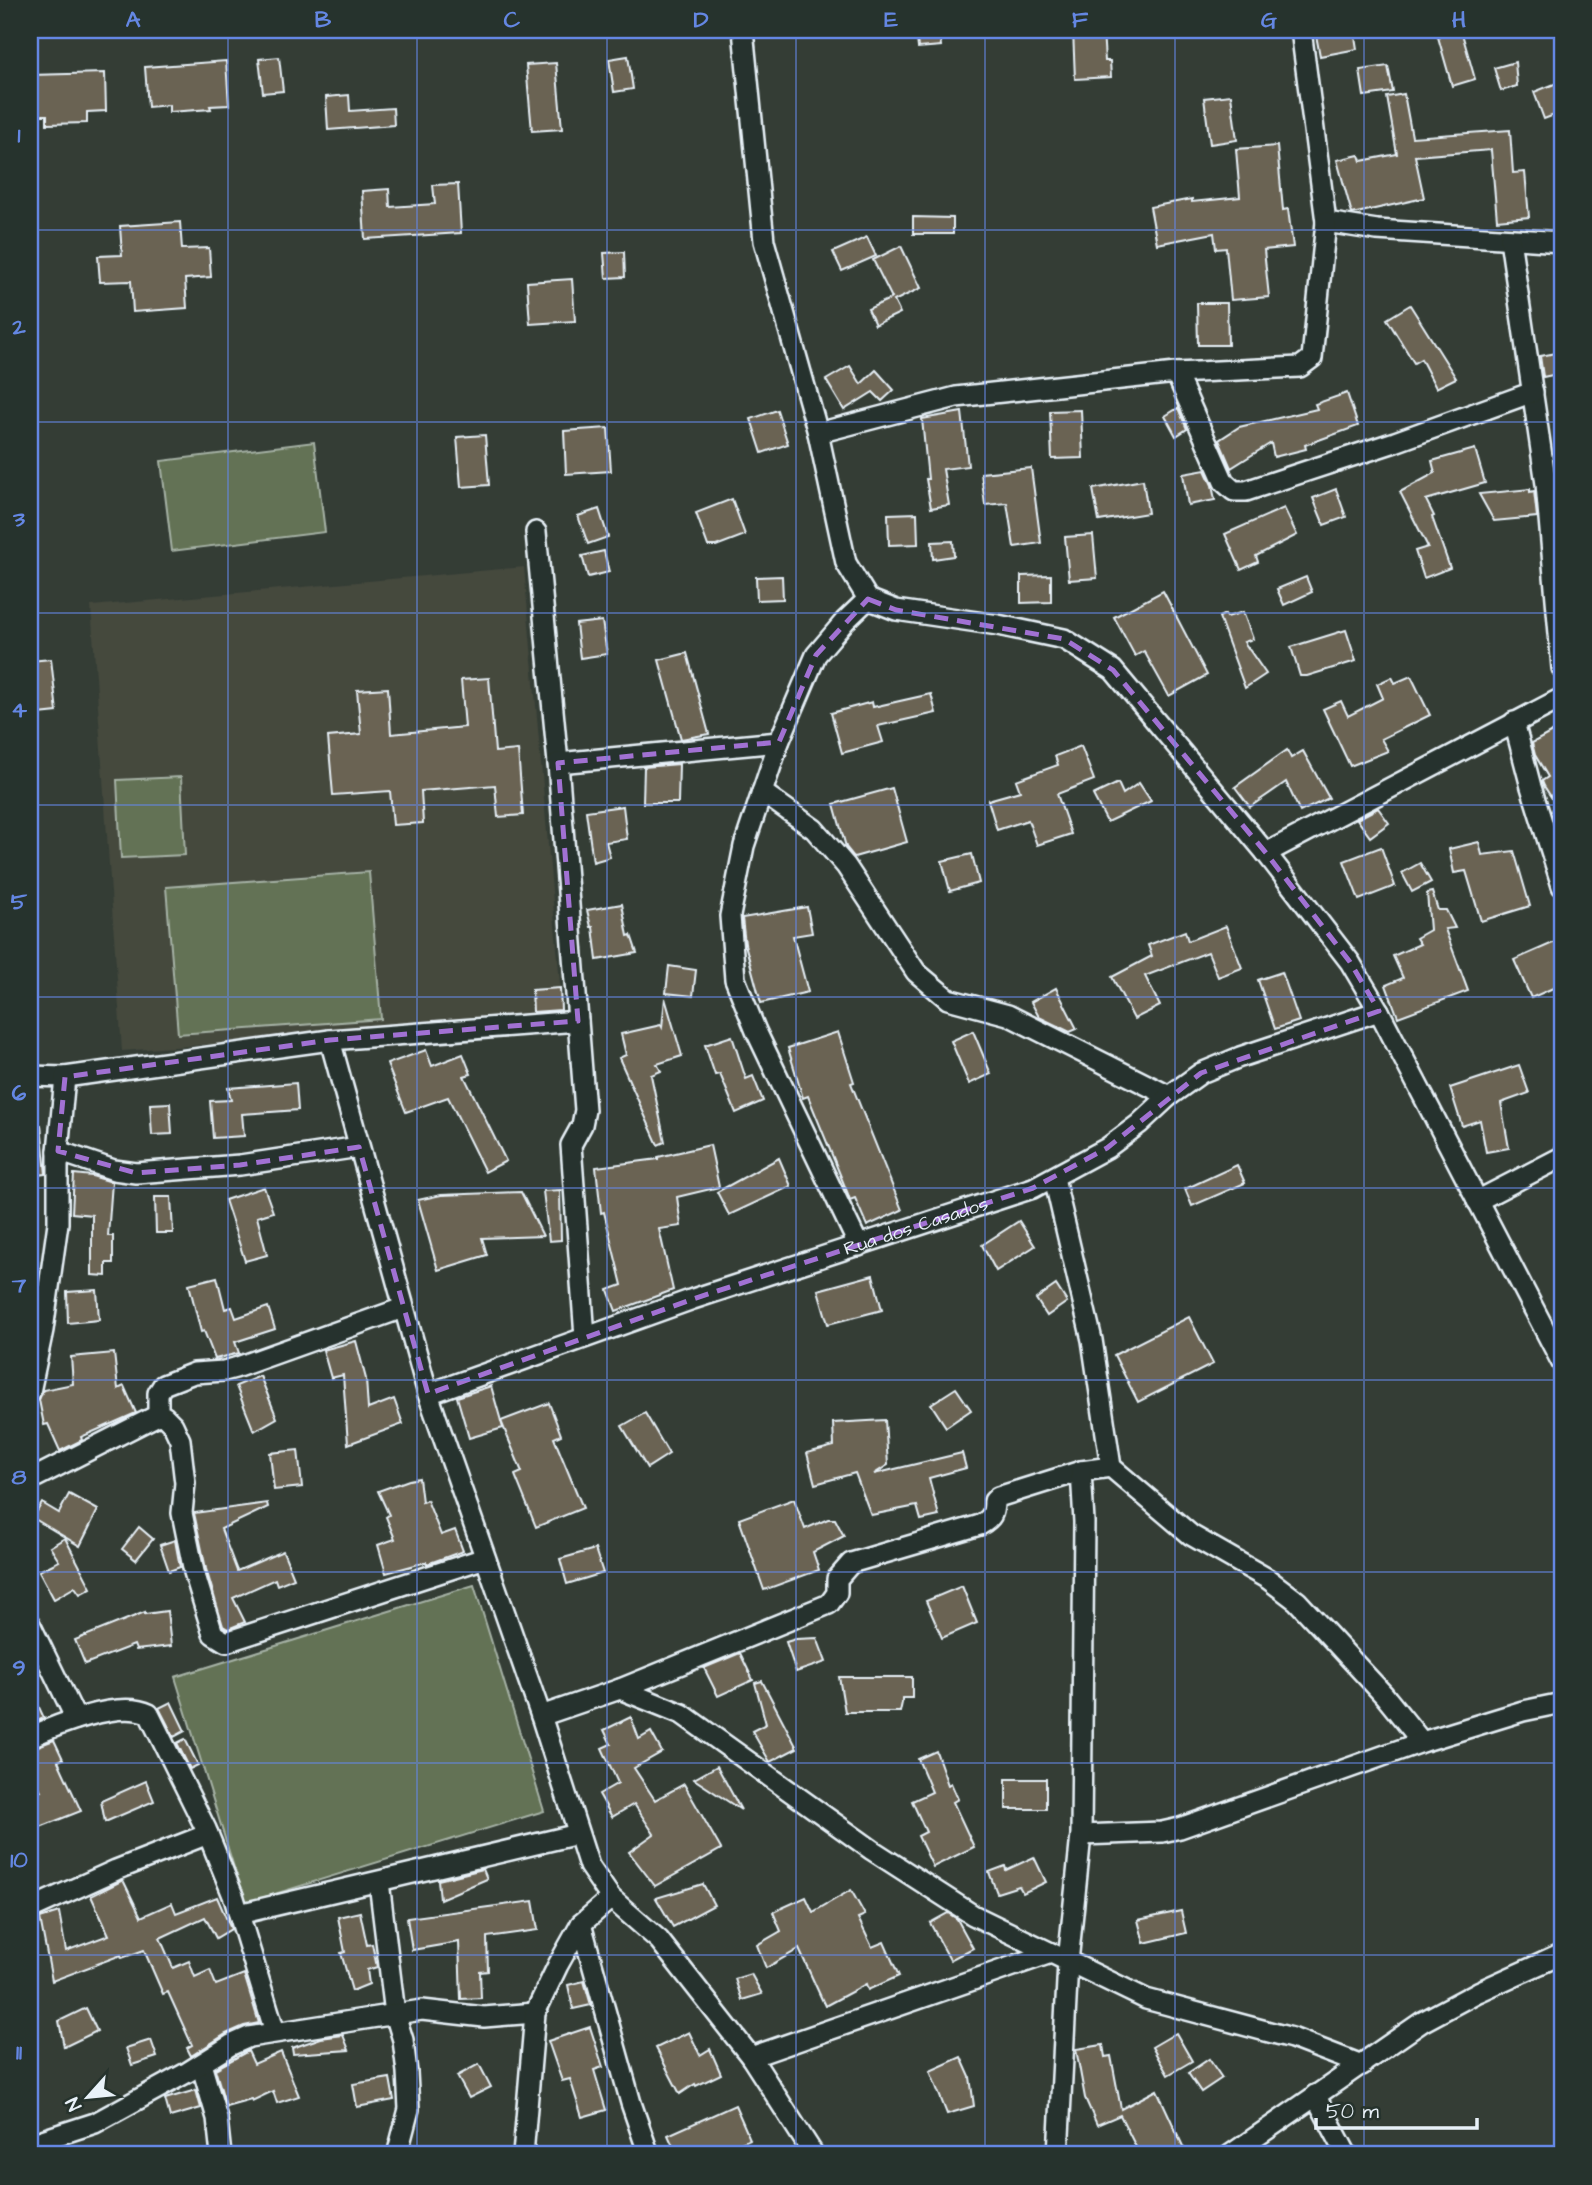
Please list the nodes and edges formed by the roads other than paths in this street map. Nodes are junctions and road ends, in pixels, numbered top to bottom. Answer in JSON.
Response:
{"nodes":[{"id":1,"x":743,"y":30,"type":"edge"},
{"id":2,"x":1301,"y":30,"type":"edge"},
{"id":3,"x":1326,"y":222,"type":"junction"},
{"id":4,"x":1510,"y":239,"type":"junction"},
{"id":5,"x":1562,"y":242,"type":"edge"},
{"id":6,"x":1176,"y":373,"type":"junction"},
{"id":7,"x":1533,"y":392,"type":"junction"},
{"id":8,"x":818,"y":433,"type":"junction"},
{"id":9,"x":1554,"y":483,"type":"edge"},
{"id":10,"x":536,"y":532,"type":"dead end"},
{"id":11,"x":869,"y":599,"type":"junction"},
{"id":12,"x":1562,"y":668,"type":"edge"},
{"id":13,"x":1562,"y":698,"type":"edge"},
{"id":14,"x":1514,"y":722,"type":"junction"},
{"id":15,"x":779,"y":742,"type":"junction"},
{"id":16,"x":558,"y":763,"type":"junction"},
{"id":17,"x":762,"y":792,"type":"junction"},
{"id":18,"x":1266,"y":853,"type":"junction"},
{"id":19,"x":1562,"y":886,"type":"edge"},
{"id":20,"x":1378,"y":1011,"type":"junction"},
{"id":21,"x":578,"y":1021,"type":"junction"},
{"id":22,"x":330,"y":1040,"type":"junction"},
{"id":23,"x":30,"y":1076,"type":"edge"},
{"id":24,"x":65,"y":1076,"type":"junction"},
{"id":25,"x":1169,"y":1096,"type":"junction"},
{"id":26,"x":359,"y":1146,"type":"junction"},
{"id":27,"x":58,"y":1151,"type":"junction"},
{"id":28,"x":1562,"y":1157,"type":"edge"},
{"id":29,"x":1054,"y":1178,"type":"junction"},
{"id":30,"x":1477,"y":1201,"type":"junction"},
{"id":31,"x":859,"y":1246,"type":"junction"},
{"id":32,"x":404,"y":1308,"type":"junction"},
{"id":33,"x":585,"y":1337,"type":"junction"},
{"id":34,"x":1562,"y":1363,"type":"edge"},
{"id":35,"x":33,"y":1364,"type":"edge"},
{"id":36,"x":30,"y":1392,"type":"edge"},
{"id":37,"x":428,"y":1394,"type":"junction"},
{"id":38,"x":158,"y":1415,"type":"junction"},
{"id":39,"x":1111,"y":1467,"type":"junction"},
{"id":40,"x":1081,"y":1471,"type":"junction"},
{"id":41,"x":30,"y":1480,"type":"edge"},
{"id":42,"x":485,"y":1558,"type":"junction"},
{"id":43,"x":30,"y":1624,"type":"edge"},
{"id":44,"x":620,"y":1689,"type":"junction"},
{"id":45,"x":1562,"y":1703,"type":"edge"},
{"id":46,"x":541,"y":1716,"type":"junction"},
{"id":47,"x":76,"y":1719,"type":"junction"},
{"id":48,"x":30,"y":1737,"type":"edge"},
{"id":49,"x":1422,"y":1742,"type":"junction"},
{"id":50,"x":208,"y":1834,"type":"junction"},
{"id":51,"x":578,"y":1834,"type":"junction"},
{"id":52,"x":1081,"y":1835,"type":"junction"},
{"id":53,"x":379,"y":1882,"type":"junction"},
{"id":54,"x":611,"y":1898,"type":"junction"},
{"id":55,"x":30,"y":1909,"type":"edge"},
{"id":56,"x":239,"y":1914,"type":"junction"},
{"id":57,"x":581,"y":1924,"type":"junction"},
{"id":58,"x":1562,"y":1954,"type":"edge"},
{"id":59,"x":1060,"y":1957,"type":"junction"},
{"id":60,"x":536,"y":2013,"type":"junction"},
{"id":61,"x":395,"y":2014,"type":"junction"},
{"id":62,"x":275,"y":2032,"type":"junction"},
{"id":63,"x":751,"y":2057,"type":"junction"},
{"id":64,"x":201,"y":2064,"type":"junction"},
{"id":65,"x":1362,"y":2064,"type":"junction"},
{"id":66,"x":1315,"y":2095,"type":"junction"},
{"id":67,"x":30,"y":2144,"type":"edge"},
{"id":68,"x":221,"y":2155,"type":"edge"},
{"id":69,"x":397,"y":2155,"type":"edge"},
{"id":70,"x":523,"y":2155,"type":"edge"},
{"id":71,"x":649,"y":2155,"type":"edge"},
{"id":72,"x":814,"y":2155,"type":"edge"},
{"id":73,"x":1058,"y":2155,"type":"edge"},
{"id":74,"x":1230,"y":2155,"type":"edge"},
{"id":75,"x":1347,"y":2155,"type":"edge"}],
"edges":[{"from":1,"to":8,"type":"street"},
{"from":2,"to":3,"type":"street"},
{"from":3,"to":4,"type":"street"},
{"from":3,"to":6,"type":"street"},
{"from":4,"to":5,"type":"street"},
{"from":4,"to":7,"type":"street"},
{"from":6,"to":7,"type":"street"},
{"from":6,"to":8,"type":"street"},
{"from":7,"to":9,"type":"street"},
{"from":8,"to":11,"type":"street"},
{"from":9,"to":12,"type":"street"},
{"from":10,"to":16,"type":"street"},
{"from":11,"to":15,"type":"street"},
{"from":11,"to":18,"type":"street"},
{"from":13,"to":14,"type":"street"},
{"from":14,"to":18,"type":"street"},
{"from":14,"to":19,"type":"street"},
{"from":15,"to":16,"type":"street"},
{"from":15,"to":17,"type":"street"},
{"from":16,"to":21,"type":"street"},
{"from":17,"to":25,"type":"street"},
{"from":17,"to":31,"type":"street"},
{"from":18,"to":20,"type":"street"},
{"from":20,"to":25,"type":"street","name":"Rua dos Casados"},
{"from":20,"to":30,"type":"street"},
{"from":21,"to":22,"type":"street"},
{"from":21,"to":33,"type":"street"},
{"from":22,"to":24,"type":"street"},
{"from":22,"to":26,"type":"street"},
{"from":23,"to":24,"type":"street"},
{"from":24,"to":27,"type":"street"},
{"from":25,"to":29,"type":"street","name":"Rua dos Casados"},
{"from":26,"to":27,"type":"street"},
{"from":26,"to":32,"type":"street"},
{"from":27,"to":35,"type":"street"},
{"from":28,"to":30,"type":"street"},
{"from":29,"to":31,"type":"street","name":"Rua dos Casados"},
{"from":29,"to":39,"type":"street"},
{"from":30,"to":34,"type":"street"},
{"from":31,"to":33,"type":"street","name":"Rua dos Casados"},
{"from":32,"to":37,"type":"street"},
{"from":32,"to":38,"type":"street"},
{"from":33,"to":37,"type":"street","name":"Rua dos Casados"},
{"from":35,"to":36,"type":"street"},
{"from":37,"to":42,"type":"street"},
{"from":38,"to":41,"type":"street"},
{"from":38,"to":42,"type":"street"},
{"from":39,"to":40,"type":"street"},
{"from":39,"to":49,"type":"street"},
{"from":40,"to":44,"type":"street"},
{"from":40,"to":52,"type":"street"},
{"from":42,"to":46,"type":"street"},
{"from":43,"to":47,"type":"street"},
{"from":44,"to":46,"type":"street"},
{"from":44,"to":59,"type":"street"},
{"from":45,"to":49,"type":"street"},
{"from":46,"to":51,"type":"street"},
{"from":47,"to":48,"type":"street"},
{"from":47,"to":50,"type":"street"},
{"from":49,"to":52,"type":"street"},
{"from":50,"to":55,"type":"street"},
{"from":50,"to":56,"type":"street"},
{"from":51,"to":53,"type":"street"},
{"from":51,"to":54,"type":"street"},
{"from":52,"to":59,"type":"street"},
{"from":53,"to":56,"type":"street"},
{"from":53,"to":61,"type":"street"},
{"from":54,"to":57,"type":"street"},
{"from":54,"to":63,"type":"street"},
{"from":56,"to":62,"type":"street"},
{"from":57,"to":60,"type":"street"},
{"from":57,"to":71,"type":"street"},
{"from":58,"to":65,"type":"street"},
{"from":59,"to":63,"type":"street"},
{"from":59,"to":65,"type":"street"},
{"from":59,"to":73,"type":"street"},
{"from":60,"to":61,"type":"street"},
{"from":60,"to":70,"type":"street"},
{"from":61,"to":62,"type":"street"},
{"from":61,"to":69,"type":"street"},
{"from":62,"to":64,"type":"street"},
{"from":63,"to":72,"type":"street"},
{"from":64,"to":67,"type":"street"},
{"from":64,"to":68,"type":"street"},
{"from":65,"to":66,"type":"street"},
{"from":66,"to":74,"type":"street"},
{"from":66,"to":75,"type":"street"}]}
